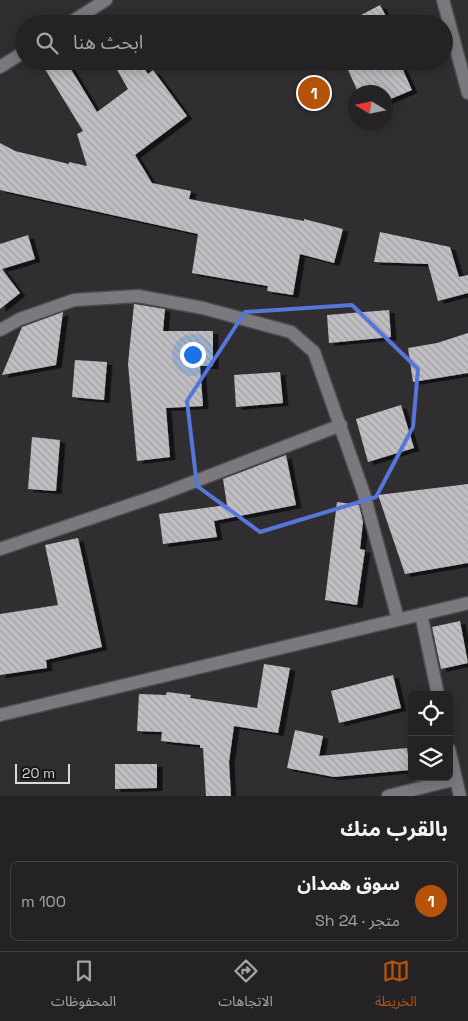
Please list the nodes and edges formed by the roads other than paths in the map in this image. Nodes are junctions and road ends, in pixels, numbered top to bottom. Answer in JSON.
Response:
{"nodes":[{"id":1,"x":106,"y":0,"type":"edge"},
{"id":2,"x":443,"y":0,"type":"edge"},
{"id":3,"x":82,"y":15,"type":"edge"},
{"id":4,"x":447,"y":15,"type":"edge"},
{"id":5,"x":453,"y":37,"type":"edge"},
{"id":6,"x":15,"y":58,"type":"edge"},
{"id":7,"x":0,"y":67,"type":"edge"},
{"id":8,"x":468,"y":93,"type":"edge"},
{"id":9,"x":0,"y":330,"type":"edge"},
{"id":10,"x":341,"y":425,"type":"junction"},
{"id":11,"x":0,"y":549,"type":"edge"},
{"id":12,"x":468,"y":603,"type":"edge"},
{"id":13,"x":420,"y":614,"type":"junction"},
{"id":14,"x":398,"y":619,"type":"junction"},
{"id":15,"x":437,"y":691,"type":"edge"},
{"id":16,"x":0,"y":715,"type":"edge"},
{"id":17,"x":453,"y":766,"type":"edge"},
{"id":18,"x":456,"y":779,"type":"junction"},
{"id":19,"x":388,"y":796,"type":"edge"},
{"id":20,"x":460,"y":796,"type":"edge"}],
"edges":[{"from":1,"to":3,"type":"street"},
{"from":2,"to":4,"type":"street"},
{"from":5,"to":8,"type":"street"},
{"from":6,"to":7,"type":"street"},
{"from":9,"to":10,"type":"street"},
{"from":10,"to":11,"type":"street"},
{"from":10,"to":14,"type":"street"},
{"from":12,"to":13,"type":"street"},
{"from":13,"to":14,"type":"street"},
{"from":13,"to":15,"type":"street"},
{"from":14,"to":16,"type":"street"},
{"from":17,"to":18,"type":"street"},
{"from":18,"to":19,"type":"street"},
{"from":18,"to":20,"type":"street"}]}
